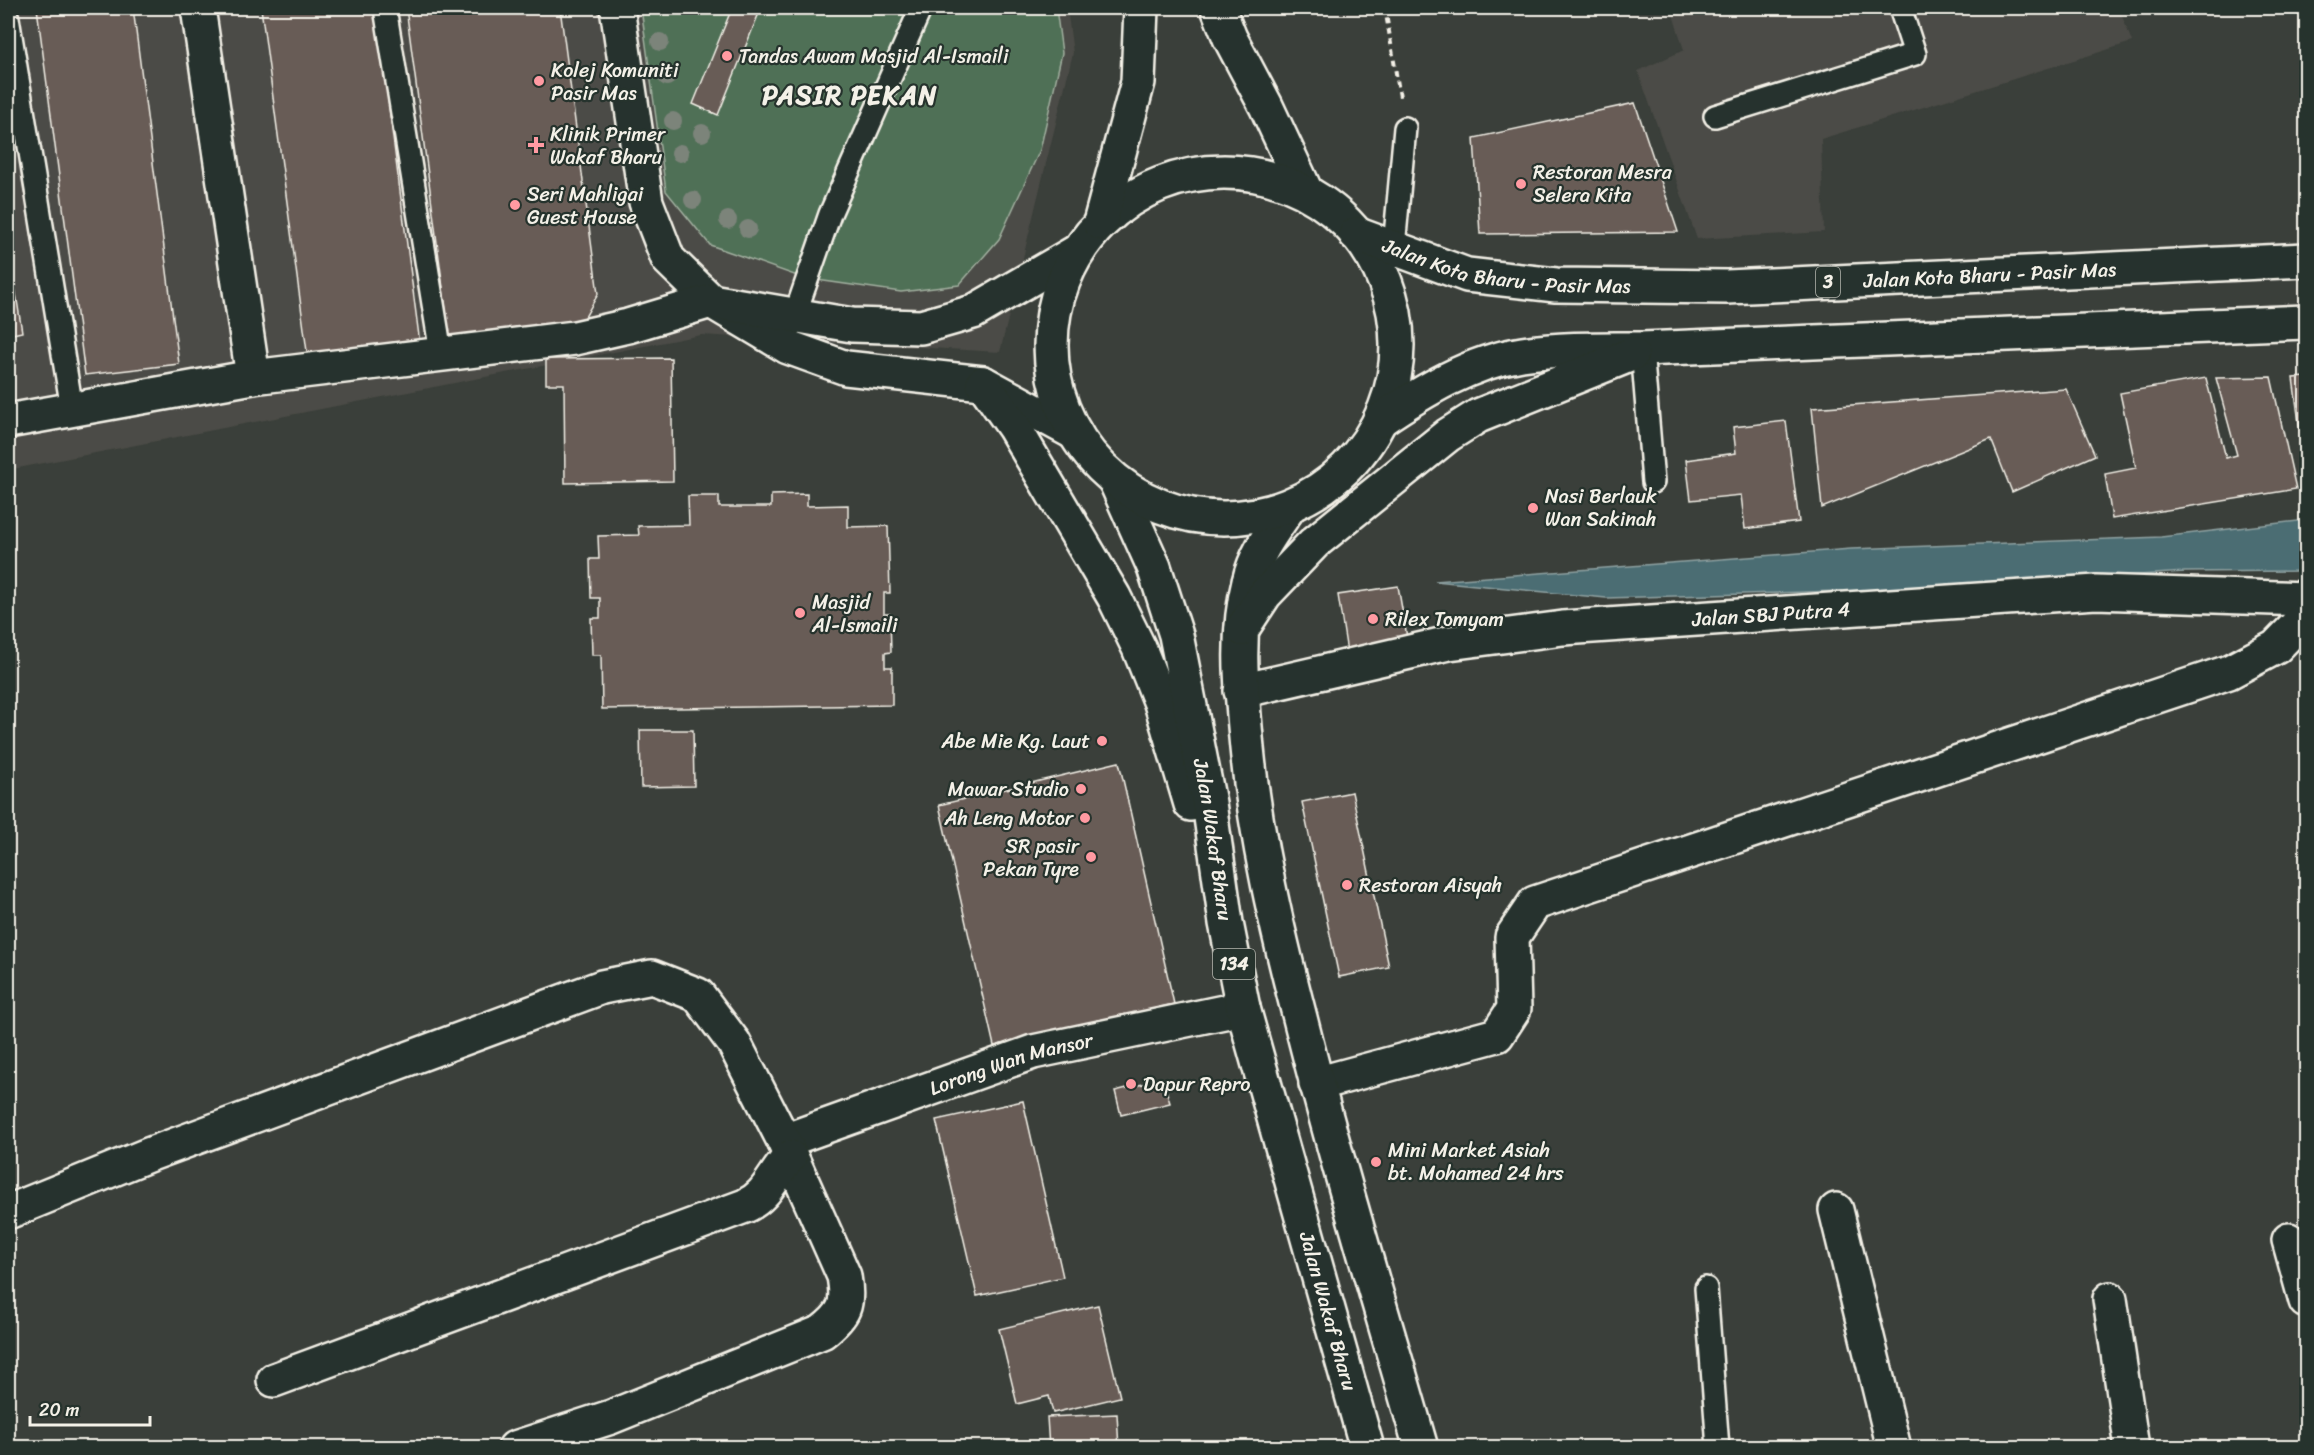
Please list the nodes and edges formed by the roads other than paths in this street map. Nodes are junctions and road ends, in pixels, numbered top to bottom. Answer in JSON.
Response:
{"nodes":[{"id":1,"x":198,"y":8,"type":"edge"},
{"id":2,"x":386,"y":8,"type":"edge"},
{"id":3,"x":616,"y":8,"type":"edge"},
{"id":4,"x":921,"y":8,"type":"edge"},
{"id":5,"x":1141,"y":8,"type":"edge"},
{"id":6,"x":1218,"y":8,"type":"edge"},
{"id":7,"x":1900,"y":8,"type":"edge"},
{"id":8,"x":8,"y":18,"type":"edge"},
{"id":9,"x":1714,"y":116,"type":"dead end"},
{"id":10,"x":1405,"y":128,"type":"road end"},
{"id":11,"x":1306,"y":192,"type":"junction"},
{"id":12,"x":1100,"y":223,"type":"junction"},
{"id":13,"x":1356,"y":234,"type":"junction"},
{"id":14,"x":1394,"y":248,"type":"junction"},
{"id":15,"x":1078,"y":251,"type":"junction"},
{"id":16,"x":2307,"y":260,"type":"edge"},
{"id":17,"x":711,"y":301,"type":"junction"},
{"id":18,"x":793,"y":315,"type":"junction"},
{"id":19,"x":2307,"y":322,"type":"edge"},
{"id":20,"x":788,"y":347,"type":"junction"},
{"id":21,"x":1642,"y":349,"type":"junction"},
{"id":22,"x":441,"y":353,"type":"junction"},
{"id":23,"x":252,"y":377,"type":"junction"},
{"id":24,"x":984,"y":383,"type":"junction"},
{"id":25,"x":72,"y":409,"type":"junction"},
{"id":26,"x":1380,"y":420,"type":"junction"},
{"id":27,"x":8,"y":421,"type":"edge"},
{"id":28,"x":1075,"y":433,"type":"junction"},
{"id":29,"x":1115,"y":480,"type":"junction"},
{"id":30,"x":1653,"y":482,"type":"dead end"},
{"id":31,"x":1290,"y":506,"type":"junction"},
{"id":32,"x":2307,"y":599,"type":"edge"},
{"id":33,"x":2307,"y":616,"type":"edge"},
{"id":34,"x":1242,"y":629,"type":"junction"},
{"id":35,"x":1241,"y":691,"type":"junction"},
{"id":36,"x":1226,"y":923,"type":"junction"},
{"id":37,"x":1243,"y":1008,"type":"junction"},
{"id":38,"x":1316,"y":1084,"type":"junction"},
{"id":39,"x":787,"y":1149,"type":"junction"},
{"id":40,"x":1836,"y":1210,"type":"dead end"},
{"id":41,"x":8,"y":1212,"type":"edge"},
{"id":42,"x":2289,"y":1240,"type":"dead end"},
{"id":43,"x":1706,"y":1288,"type":"dead end"},
{"id":44,"x":2110,"y":1299,"type":"dead end"},
{"id":45,"x":2307,"y":1301,"type":"edge"},
{"id":46,"x":274,"y":1380,"type":"dead end"},
{"id":47,"x":514,"y":1448,"type":"edge"},
{"id":48,"x":1367,"y":1448,"type":"edge"},
{"id":49,"x":1421,"y":1448,"type":"edge"},
{"id":50,"x":1718,"y":1448,"type":"edge"},
{"id":51,"x":1894,"y":1448,"type":"edge"},
{"id":52,"x":2132,"y":1448,"type":"edge"}],
"edges":[{"from":1,"to":23,"type":"main road"},
{"from":2,"to":22,"type":"lane"},
{"from":3,"to":17,"type":"main road"},
{"from":4,"to":18,"type":"lane"},
{"from":5,"to":12,"type":"main road"},
{"from":6,"to":11,"type":"main road"},
{"from":7,"to":9,"type":"lane"},
{"from":8,"to":25,"type":"lane"},
{"from":10,"to":14,"type":"lane"},
{"from":11,"to":12,"type":"main road"},
{"from":11,"to":13,"type":"main road"},
{"from":12,"to":15,"type":"main road"},
{"from":13,"to":14,"type":"main road","name":"Jalan Kota Bharu - Pasir Mas","number":"3"},
{"from":13,"to":26,"type":"main road"},
{"from":14,"to":16,"type":"main road","name":"Jalan Kota Bharu - Pasir Mas","number":"3"},
{"from":15,"to":18,"type":"main road"},
{"from":15,"to":28,"type":"main road"},
{"from":17,"to":18,"type":"main road"},
{"from":17,"to":20,"type":"main road"},
{"from":17,"to":22,"type":"main road"},
{"from":18,"to":20,"type":"lane"},
{"from":19,"to":21,"type":"main road"},
{"from":20,"to":24,"type":"main road"},
{"from":21,"to":26,"type":"main road"},
{"from":21,"to":30,"type":"lane"},
{"from":21,"to":34,"type":"main road"},
{"from":22,"to":23,"type":"main road"},
{"from":23,"to":25,"type":"main road"},
{"from":24,"to":28,"type":"main road"},
{"from":24,"to":36,"type":"main road"},
{"from":25,"to":27,"type":"main road"},
{"from":26,"to":31,"type":"main road"},
{"from":28,"to":29,"type":"main road"},
{"from":29,"to":31,"type":"main road"},
{"from":29,"to":36,"type":"main road","name":"Jalan Wakaf Bharu","number":"134"},
{"from":31,"to":34,"type":"main road","number":"134"},
{"from":32,"to":35,"type":"main road","name":"Jalan SBJ Putra 4"},
{"from":33,"to":38,"type":"main road"},
{"from":34,"to":35,"type":"main road","number":"134"},
{"from":35,"to":38,"type":"main road","number":"134"},
{"from":36,"to":37,"type":"main road","name":"Jalan Wakaf Bharu","number":"134"},
{"from":37,"to":39,"type":"main road","name":"Lorong Wan Mansor"},
{"from":37,"to":48,"type":"main road","name":"Jalan Wakaf Bharu","number":"134"},
{"from":38,"to":49,"type":"main road","number":"134"},
{"from":39,"to":41,"type":"main road"},
{"from":39,"to":46,"type":"main road"},
{"from":39,"to":47,"type":"main road"},
{"from":40,"to":51,"type":"main road"},
{"from":42,"to":45,"type":"main road"},
{"from":43,"to":50,"type":"lane"},
{"from":44,"to":52,"type":"main road"}]}
